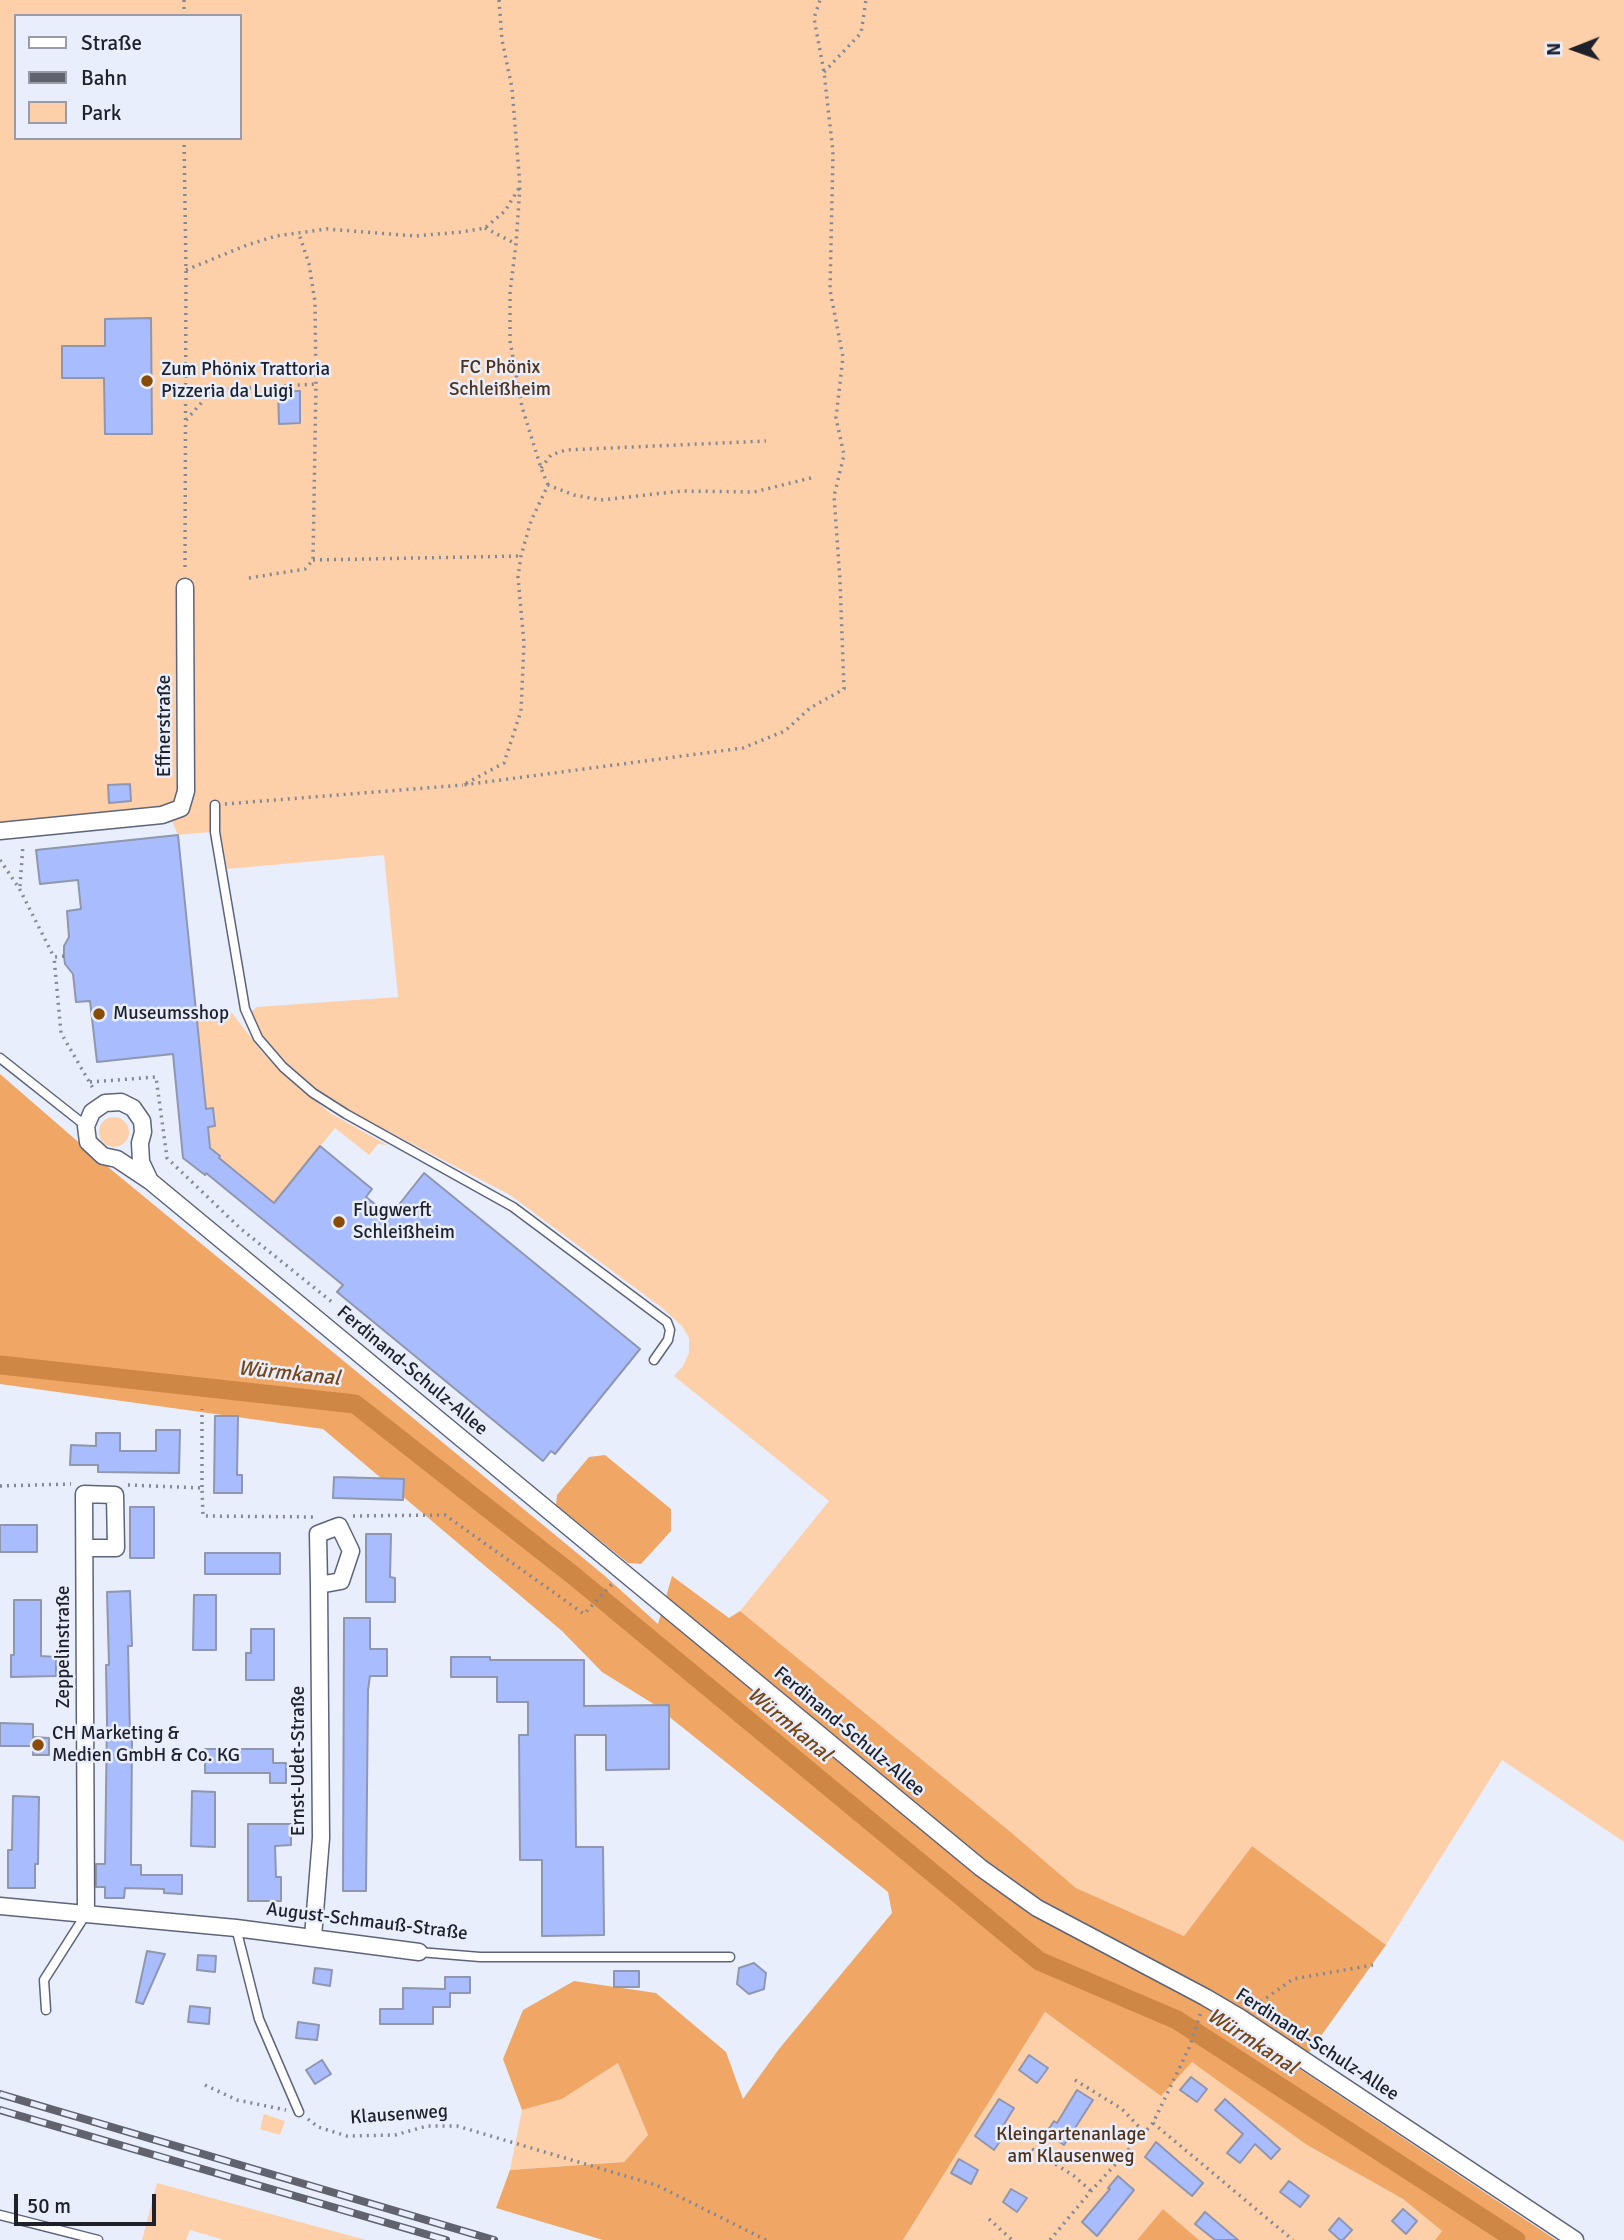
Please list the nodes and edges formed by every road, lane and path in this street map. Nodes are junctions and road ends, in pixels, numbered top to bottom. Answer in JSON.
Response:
{"nodes":[{"id":1,"x":499,"y":0,"type":"edge"},
{"id":2,"x":820,"y":0,"type":"edge"},
{"id":3,"x":866,"y":0,"type":"edge"},
{"id":4,"x":824,"y":72,"type":"junction"},
{"id":5,"x":184,"y":140,"type":"edge"},
{"id":6,"x":520,"y":186,"type":"junction"},
{"id":7,"x":485,"y":228,"type":"junction"},
{"id":8,"x":299,"y":234,"type":"junction"},
{"id":9,"x":516,"y":244,"type":"junction"},
{"id":10,"x":186,"y":270,"type":"junction"},
{"id":11,"x":316,"y":384,"type":"junction"},
{"id":12,"x":212,"y":391,"type":"junction"},
{"id":13,"x":186,"y":393,"type":"junction"},
{"id":14,"x":186,"y":420,"type":"junction"},
{"id":15,"x":766,"y":441,"type":"dead end"},
{"id":16,"x":541,"y":468,"type":"junction"},
{"id":17,"x":811,"y":478,"type":"dead end"},
{"id":18,"x":548,"y":485,"type":"junction"},
{"id":19,"x":521,"y":556,"type":"junction"},
{"id":20,"x":313,"y":560,"type":"junction"},
{"id":21,"x":249,"y":578,"type":"dead end"},
{"id":22,"x":185,"y":587,"type":"joint"},
{"id":23,"x":463,"y":785,"type":"junction"},
{"id":24,"x":215,"y":805,"type":"joint"},
{"id":25,"x":24,"y":829,"type":"junction"},
{"id":26,"x":0,"y":831,"type":"edge"},
{"id":27,"x":0,"y":860,"type":"edge"},
{"id":28,"x":19,"y":888,"type":"junction"},
{"id":29,"x":64,"y":956,"type":"dead end"},
{"id":30,"x":54,"y":957,"type":"junction"},
{"id":31,"x":0,"y":1058,"type":"edge"},
{"id":32,"x":90,"y":1082,"type":"junction"},
{"id":33,"x":104,"y":1103,"type":"junction"},
{"id":34,"x":86,"y":1126,"type":"junction"},
{"id":35,"x":150,"y":1181,"type":"junction"},
{"id":36,"x":332,"y":1302,"type":"dead end"},
{"id":37,"x":654,"y":1360,"type":"dead end"},
{"id":38,"x":202,"y":1409,"type":"dead end"},
{"id":39,"x":72,"y":1484,"type":"dead end"},
{"id":40,"x":124,"y":1485,"type":"dead end"},
{"id":41,"x":0,"y":1486,"type":"edge"},
{"id":42,"x":202,"y":1488,"type":"junction"},
{"id":43,"x":316,"y":1517,"type":"dead end"},
{"id":44,"x":342,"y":1517,"type":"dead end"},
{"id":45,"x":85,"y":1548,"type":"dead end"},
{"id":46,"x":623,"y":1573,"type":"junction"},
{"id":47,"x":318,"y":1584,"type":"dead end"},
{"id":48,"x":0,"y":1906,"type":"edge"},
{"id":49,"x":86,"y":1914,"type":"junction"},
{"id":50,"x":236,"y":1928,"type":"junction"},
{"id":51,"x":313,"y":1937,"type":"junction"},
{"id":52,"x":419,"y":1952,"type":"joint"},
{"id":53,"x":730,"y":1957,"type":"dead end"},
{"id":54,"x":1373,"y":1965,"type":"dead end"},
{"id":55,"x":46,"y":2010,"type":"dead end"},
{"id":56,"x":1239,"y":2017,"type":"junction"},
{"id":57,"x":1199,"y":2021,"type":"dead end"},
{"id":58,"x":1075,"y":2080,"type":"dead end"},
{"id":59,"x":205,"y":2085,"type":"dead end"},
{"id":60,"x":299,"y":2112,"type":"junction"},
{"id":61,"x":1153,"y":2123,"type":"junction"},
{"id":62,"x":1143,"y":2132,"type":"junction"},
{"id":63,"x":1032,"y":2149,"type":"dead end"},
{"id":64,"x":1091,"y":2191,"type":"junction"},
{"id":65,"x":0,"y":2215,"type":"edge"},
{"id":66,"x":989,"y":2219,"type":"dead end"},
{"id":67,"x":98,"y":2240,"type":"edge"},
{"id":68,"x":766,"y":2240,"type":"edge"},
{"id":69,"x":1013,"y":2240,"type":"edge"},
{"id":70,"x":1050,"y":2240,"type":"edge"},
{"id":71,"x":1293,"y":2240,"type":"edge"},
{"id":72,"x":1575,"y":2240,"type":"edge"}],
"edges":[{"from":1,"to":6,"type":"path"},
{"from":2,"to":4,"type":"path"},
{"from":3,"to":4,"type":"path"},
{"from":4,"to":23,"type":"path"},
{"from":5,"to":10,"type":"path"},
{"from":6,"to":7,"type":"path"},
{"from":6,"to":9,"type":"path"},
{"from":7,"to":8,"type":"path"},
{"from":7,"to":9,"type":"path"},
{"from":8,"to":10,"type":"path"},
{"from":8,"to":11,"type":"path"},
{"from":9,"to":16,"type":"path"},
{"from":10,"to":13,"type":"path"},
{"from":11,"to":12,"type":"path"},
{"from":11,"to":20,"type":"path"},
{"from":12,"to":13,"type":"path"},
{"from":12,"to":14,"type":"path"},
{"from":13,"to":14,"type":"path"},
{"from":14,"to":22,"type":"path"},
{"from":15,"to":16,"type":"path"},
{"from":16,"to":18,"type":"path"},
{"from":17,"to":18,"type":"path"},
{"from":18,"to":19,"type":"path"},
{"from":19,"to":20,"type":"path"},
{"from":19,"to":23,"type":"path"},
{"from":20,"to":21,"type":"path"},
{"from":22,"to":25,"type":"street","name":"Effnerstraße"},
{"from":23,"to":24,"type":"path"},
{"from":24,"to":37,"type":"lane"},
{"from":25,"to":26,"type":"street","name":"Effnerstraße"},
{"from":25,"to":28,"type":"path"},
{"from":27,"to":28,"type":"path"},
{"from":28,"to":30,"type":"path"},
{"from":29,"to":30,"type":"path"},
{"from":30,"to":32,"type":"path"},
{"from":31,"to":34,"type":"lane"},
{"from":32,"to":33,"type":"path"},
{"from":32,"to":36,"type":"path"},
{"from":33,"to":34,"type":"street"},
{"from":33,"to":35,"type":"street"},
{"from":34,"to":35,"type":"street","name":"Ferdinand-Schulz-Allee"},
{"from":35,"to":46,"type":"street","name":"Ferdinand-Schulz-Allee"},
{"from":38,"to":42,"type":"path"},
{"from":39,"to":41,"type":"path"},
{"from":40,"to":42,"type":"path"},
{"from":42,"to":43,"type":"path"},
{"from":44,"to":46,"type":"path"},
{"from":45,"to":49,"type":"street","name":"Zeppelinstraße"},
{"from":46,"to":56,"type":"street","name":"Ferdinand-Schulz-Allee"},
{"from":47,"to":51,"type":"street","name":"Ernst-Udet-Straße"},
{"from":48,"to":49,"type":"street","name":"August-Schmauß-Straße"},
{"from":49,"to":50,"type":"street","name":"August-Schmauß-Straße"},
{"from":49,"to":55,"type":"lane"},
{"from":50,"to":51,"type":"street","name":"August-Schmauß-Straße"},
{"from":50,"to":60,"type":"lane"},
{"from":51,"to":52,"type":"street","name":"August-Schmauß-Straße"},
{"from":52,"to":53,"type":"lane","name":"August-Schmauß-Straße"},
{"from":54,"to":56,"type":"path"},
{"from":56,"to":72,"type":"street","name":"Ferdinand-Schulz-Allee"},
{"from":57,"to":61,"type":"path"},
{"from":58,"to":62,"type":"path"},
{"from":59,"to":60,"type":"path"},
{"from":60,"to":68,"type":"path","name":"Klausenweg"},
{"from":61,"to":62,"type":"path"},
{"from":61,"to":71,"type":"path"},
{"from":62,"to":64,"type":"path"},
{"from":63,"to":64,"type":"path"},
{"from":64,"to":70,"type":"path"},
{"from":65,"to":67,"type":"lane"},
{"from":66,"to":69,"type":"path"}]}
